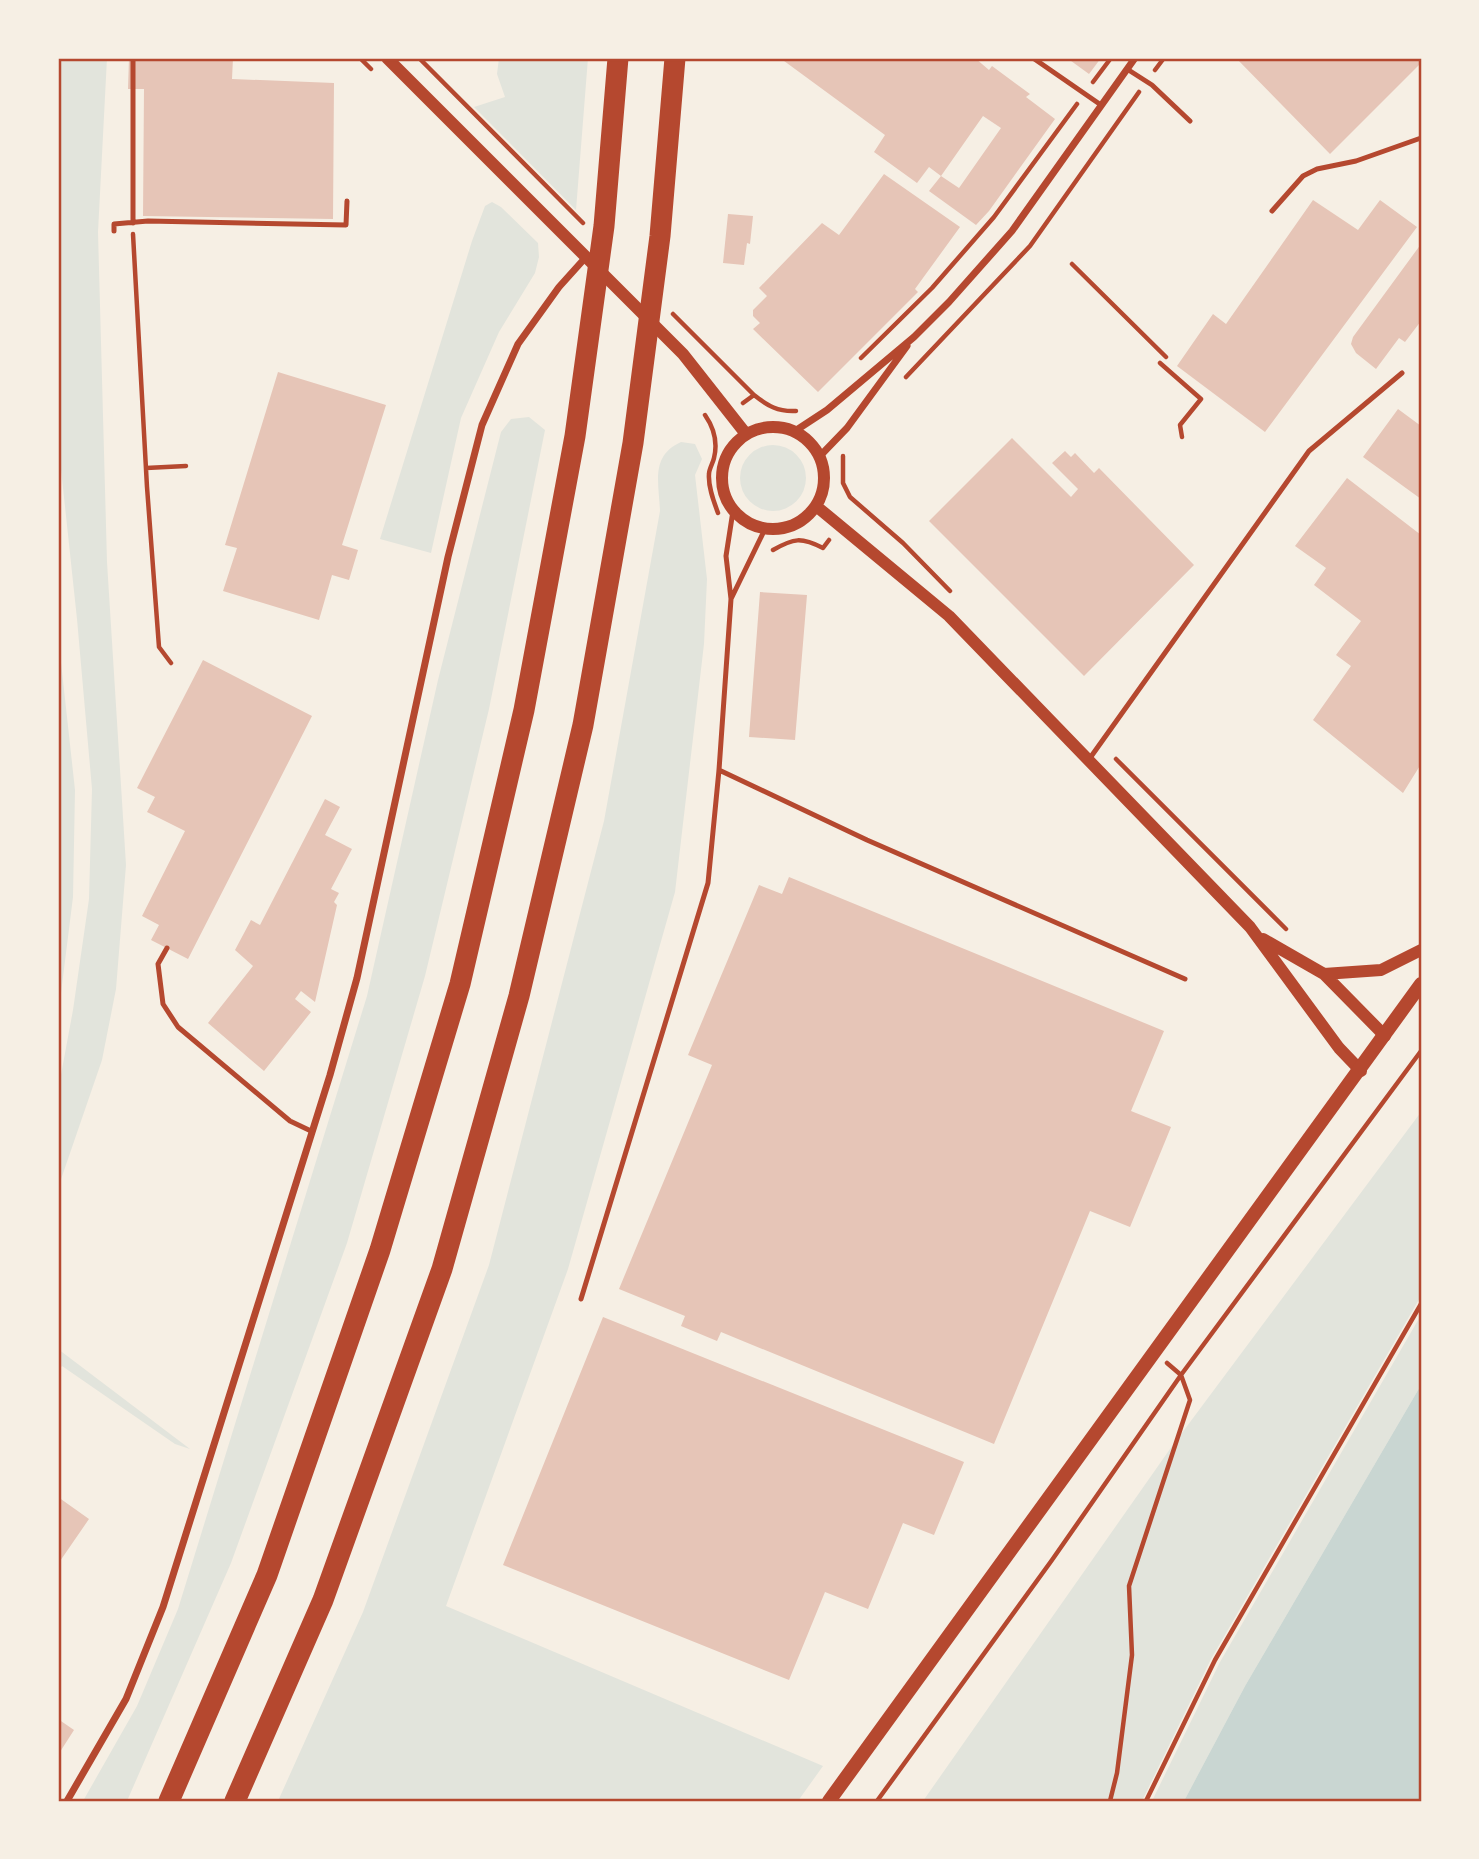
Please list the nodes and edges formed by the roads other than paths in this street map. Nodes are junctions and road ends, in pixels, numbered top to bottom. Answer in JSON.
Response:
{"nodes":[{"id":1,"x":133,"y":58,"type":"edge"},
{"id":2,"x":387,"y":58,"type":"edge"},
{"id":3,"x":618,"y":58,"type":"edge"},
{"id":4,"x":675,"y":58,"type":"edge"},
{"id":5,"x":1033,"y":58,"type":"edge"},
{"id":6,"x":1135,"y":58,"type":"edge"},
{"id":7,"x":1127,"y":69,"type":"junction"},
{"id":8,"x":1101,"y":105,"type":"junction"},
{"id":9,"x":1190,"y":121,"type":"dead end"},
{"id":10,"x":1421,"y":138,"type":"edge"},
{"id":11,"x":347,"y":201,"type":"dead end"},
{"id":12,"x":1272,"y":211,"type":"dead end"},
{"id":13,"x":133,"y":223,"type":"junction"},
{"id":14,"x":114,"y":231,"type":"dead end"},
{"id":15,"x":586,"y":257,"type":"junction"},
{"id":16,"x":914,"y":337,"type":"junction"},
{"id":17,"x":1402,"y":373,"type":"dead end"},
{"id":18,"x":794,"y":431,"type":"junction"},
{"id":19,"x":746,"y":435,"type":"junction"},
{"id":20,"x":820,"y":456,"type":"junction"},
{"id":21,"x":817,"y":506,"type":"junction"},
{"id":22,"x":733,"y":511,"type":"junction"},
{"id":23,"x":765,"y":529,"type":"junction"},
{"id":24,"x":731,"y":599,"type":"junction"},
{"id":25,"x":1088,"y":761,"type":"junction"},
{"id":26,"x":719,"y":770,"type":"junction"},
{"id":27,"x":1259,"y":937,"type":"junction"},
{"id":28,"x":167,"y":948,"type":"dead end"},
{"id":29,"x":1421,"y":950,"type":"edge"},
{"id":30,"x":1324,"y":974,"type":"junction"},
{"id":31,"x":1185,"y":979,"type":"dead end"},
{"id":32,"x":1421,"y":985,"type":"edge"},
{"id":33,"x":1385,"y":1036,"type":"junction"},
{"id":34,"x":1360,"y":1071,"type":"junction"},
{"id":35,"x":311,"y":1130,"type":"junction"},
{"id":36,"x":581,"y":1299,"type":"dead end"},
{"id":37,"x":66,"y":1801,"type":"edge"},
{"id":38,"x":169,"y":1801,"type":"edge"},
{"id":39,"x":236,"y":1801,"type":"edge"},
{"id":40,"x":830,"y":1801,"type":"edge"}],
"edges":[{"from":1,"to":13,"type":"lane"},
{"from":2,"to":15,"type":"street"},
{"from":3,"to":38,"type":"highway"},
{"from":4,"to":39,"type":"highway"},
{"from":5,"to":8,"type":"lane"},
{"from":6,"to":7,"type":"street"},
{"from":7,"to":8,"type":"street"},
{"from":7,"to":9,"type":"lane"},
{"from":8,"to":16,"type":"street"},
{"from":10,"to":12,"type":"lane"},
{"from":11,"to":13,"type":"lane"},
{"from":13,"to":14,"type":"lane"},
{"from":15,"to":19,"type":"street"},
{"from":15,"to":35,"type":"street"},
{"from":16,"to":18,"type":"street"},
{"from":16,"to":20,"type":"street"},
{"from":17,"to":25,"type":"lane"},
{"from":18,"to":19,"type":"street"},
{"from":18,"to":20,"type":"street"},
{"from":19,"to":22,"type":"street"},
{"from":20,"to":21,"type":"street"},
{"from":21,"to":23,"type":"street"},
{"from":21,"to":25,"type":"street"},
{"from":22,"to":23,"type":"street"},
{"from":22,"to":24,"type":"lane"},
{"from":23,"to":24,"type":"lane"},
{"from":24,"to":26,"type":"lane"},
{"from":25,"to":27,"type":"street"},
{"from":26,"to":31,"type":"lane"},
{"from":26,"to":36,"type":"lane"},
{"from":27,"to":30,"type":"street"},
{"from":27,"to":34,"type":"street"},
{"from":28,"to":35,"type":"lane"},
{"from":29,"to":30,"type":"street"},
{"from":30,"to":33,"type":"street"},
{"from":32,"to":33,"type":"main road"},
{"from":33,"to":34,"type":"main road"},
{"from":34,"to":40,"type":"main road"},
{"from":35,"to":37,"type":"street"}]}
